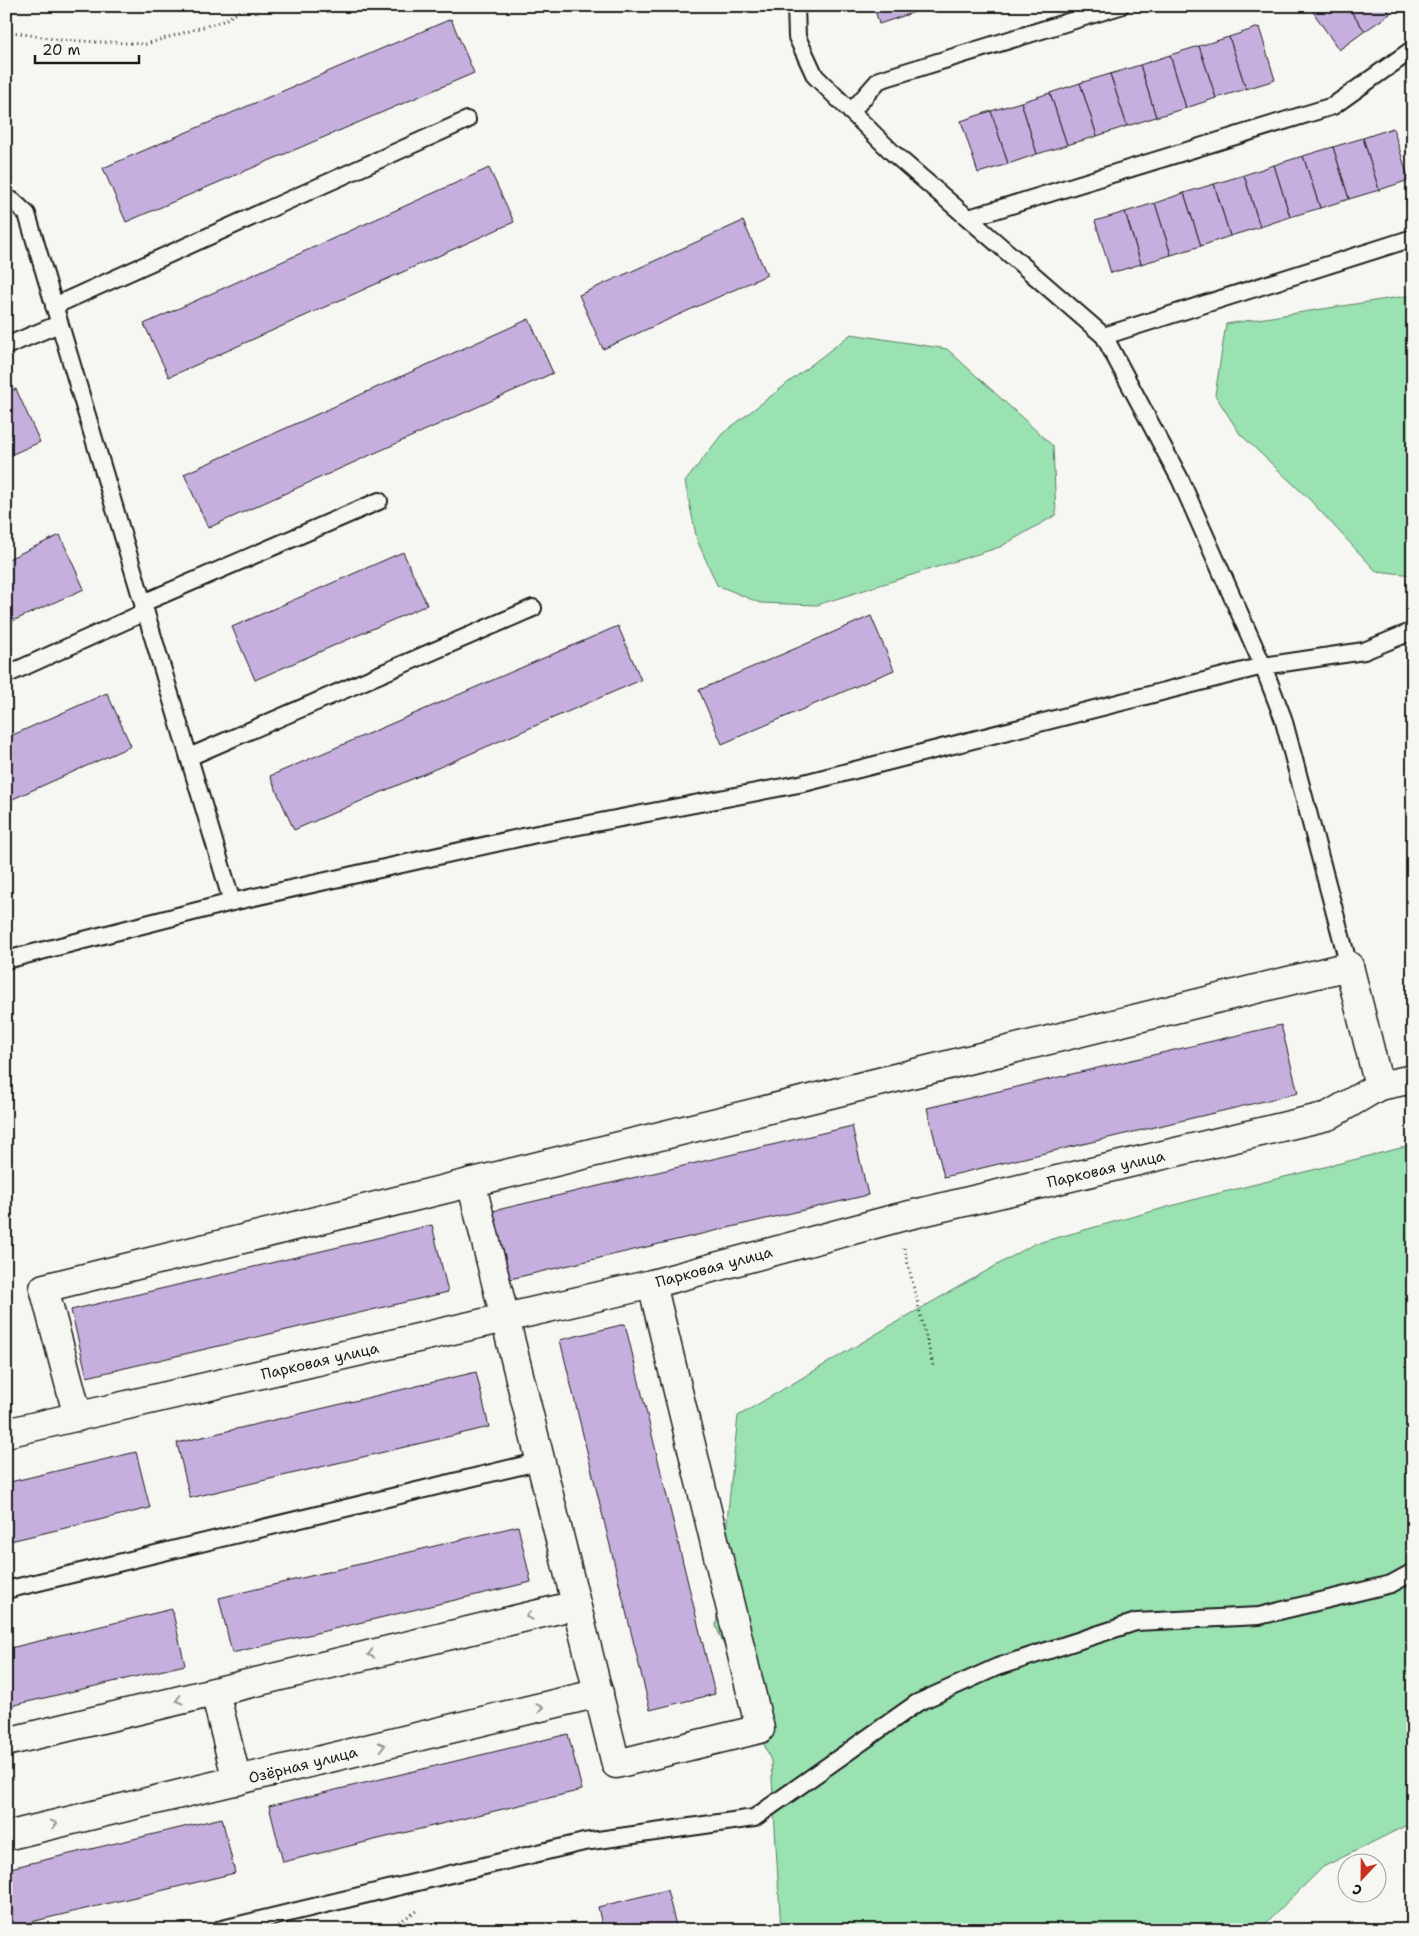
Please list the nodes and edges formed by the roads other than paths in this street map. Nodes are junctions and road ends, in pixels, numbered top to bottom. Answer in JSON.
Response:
{"nodes":[{"id":1,"x":796,"y":6,"type":"edge"},
{"id":2,"x":1120,"y":6,"type":"edge"},
{"id":3,"x":1413,"y":49,"type":"edge"},
{"id":4,"x":851,"y":112,"type":"junction"},
{"id":5,"x":468,"y":120,"type":"dead end"},
{"id":6,"x":6,"y":198,"type":"edge"},
{"id":7,"x":969,"y":218,"type":"junction"},
{"id":8,"x":1413,"y":238,"type":"edge"},
{"id":9,"x":54,"y":306,"type":"junction"},
{"id":10,"x":59,"y":324,"type":"junction"},
{"id":11,"x":1104,"y":336,"type":"junction"},
{"id":12,"x":6,"y":346,"type":"edge"},
{"id":13,"x":379,"y":501,"type":"dead end"},
{"id":14,"x":144,"y":608,"type":"junction"},
{"id":15,"x":533,"y":608,"type":"dead end"},
{"id":16,"x":1413,"y":632,"type":"edge"},
{"id":17,"x":1264,"y":666,"type":"junction"},
{"id":18,"x":6,"y":675,"type":"edge"},
{"id":19,"x":189,"y":757,"type":"junction"},
{"id":20,"x":232,"y":902,"type":"junction"},
{"id":21,"x":6,"y":960,"type":"edge"},
{"id":22,"x":1349,"y":966,"type":"junction"},
{"id":23,"x":1413,"y":1078,"type":"edge"},
{"id":24,"x":1379,"y":1086,"type":"junction"},
{"id":25,"x":471,"y":1182,"type":"junction"},
{"id":26,"x":652,"y":1284,"type":"junction"},
{"id":27,"x":505,"y":1319,"type":"junction"},
{"id":28,"x":78,"y":1417,"type":"junction"},
{"id":29,"x":6,"y":1433,"type":"edge"},
{"id":30,"x":541,"y":1461,"type":"junction"},
{"id":31,"x":1413,"y":1572,"type":"edge"},
{"id":32,"x":6,"y":1590,"type":"edge"},
{"id":33,"x":576,"y":1605,"type":"junction"},
{"id":34,"x":215,"y":1692,"type":"junction"},
{"id":35,"x":599,"y":1693,"type":"junction"},
{"id":36,"x":6,"y":1742,"type":"edge"},
{"id":37,"x":237,"y":1781,"type":"junction"},
{"id":38,"x":6,"y":1836,"type":"edge"},
{"id":39,"x":218,"y":1930,"type":"edge"}],
"edges":[{"from":1,"to":4,"type":"lane"},
{"from":2,"to":4,"type":"lane"},
{"from":3,"to":7,"type":"lane"},
{"from":4,"to":7,"type":"lane"},
{"from":5,"to":9,"type":"lane"},
{"from":6,"to":9,"type":"lane"},
{"from":7,"to":11,"type":"lane"},
{"from":8,"to":11,"type":"lane"},
{"from":9,"to":10,"type":"lane"},
{"from":10,"to":12,"type":"lane"},
{"from":10,"to":14,"type":"lane"},
{"from":11,"to":17,"type":"lane"},
{"from":13,"to":14,"type":"lane"},
{"from":14,"to":18,"type":"lane"},
{"from":14,"to":19,"type":"lane"},
{"from":15,"to":19,"type":"lane"},
{"from":16,"to":17,"type":"lane"},
{"from":17,"to":20,"type":"lane"},
{"from":17,"to":22,"type":"lane"},
{"from":19,"to":20,"type":"lane"},
{"from":20,"to":21,"type":"lane"},
{"from":22,"to":24,"type":"street"},
{"from":22,"to":25,"type":"street"},
{"from":23,"to":24,"type":"street","name":"Парковая улица"},
{"from":24,"to":26,"type":"street","name":"Парковая улица"},
{"from":25,"to":27,"type":"street"},
{"from":25,"to":28,"type":"street"},
{"from":26,"to":27,"type":"street","name":"Парковая улица"},
{"from":26,"to":35,"type":"street"},
{"from":27,"to":28,"type":"street","name":"Парковая улица"},
{"from":27,"to":30,"type":"street"},
{"from":28,"to":29,"type":"street","name":"Парковая улица"},
{"from":30,"to":32,"type":"lane"},
{"from":30,"to":33,"type":"street"},
{"from":31,"to":39,"type":"lane"},
{"from":33,"to":34,"type":"street","one_way":true},
{"from":33,"to":35,"type":"street"},
{"from":34,"to":36,"type":"street","one_way":true},
{"from":34,"to":37,"type":"street"},
{"from":37,"to":35,"type":"street","name":"Озёрная улица","one_way":true},
{"from":38,"to":37,"type":"street","name":"Озёрная улица","one_way":true}]}
